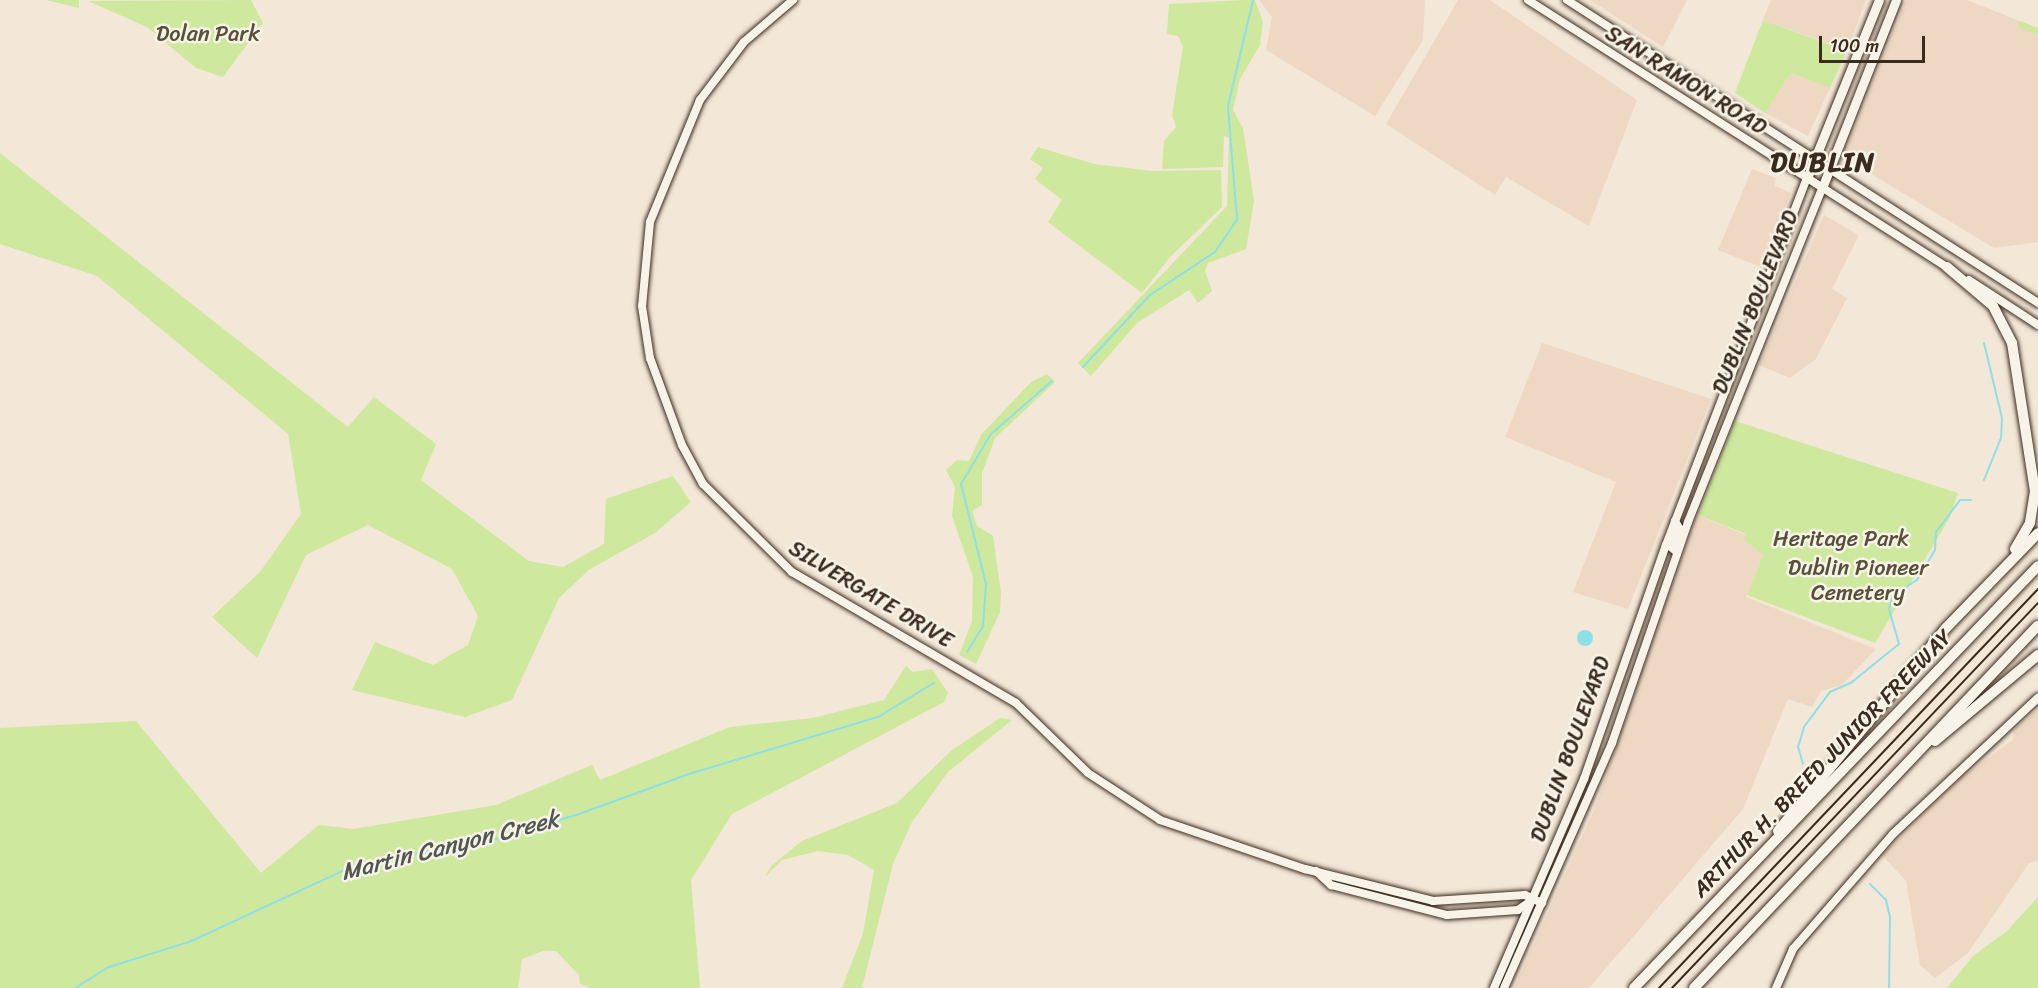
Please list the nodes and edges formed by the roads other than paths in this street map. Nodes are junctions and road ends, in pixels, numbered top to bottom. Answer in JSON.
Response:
{"nodes":[{"id":1,"x":793,"y":0,"type":"edge"},
{"id":2,"x":1528,"y":0,"type":"edge"},
{"id":3,"x":1567,"y":0,"type":"edge"},
{"id":4,"x":1879,"y":0,"type":"edge"},
{"id":5,"x":1896,"y":0,"type":"edge"},
{"id":6,"x":1815,"y":159,"type":"junction"},
{"id":7,"x":1830,"y":169,"type":"junction"},
{"id":8,"x":1807,"y":178,"type":"junction"},
{"id":9,"x":1822,"y":188,"type":"junction"},
{"id":10,"x":1947,"y":267,"type":"junction"},
{"id":11,"x":2038,"y":303,"type":"edge"},
{"id":12,"x":2038,"y":325,"type":"edge"},
{"id":13,"x":1675,"y":521,"type":"junction"},
{"id":14,"x":2038,"y":533,"type":"edge"},
{"id":15,"x":1677,"y":552,"type":"junction"},
{"id":16,"x":2038,"y":566,"type":"edge"},
{"id":17,"x":1996,"y":577,"type":"junction"},
{"id":18,"x":2038,"y":626,"type":"edge"},
{"id":19,"x":2038,"y":655,"type":"edge"},
{"id":20,"x":2038,"y":698,"type":"edge"},
{"id":21,"x":1922,"y":748,"type":"junction"},
{"id":22,"x":1763,"y":852,"type":"junction"},
{"id":23,"x":1316,"y":872,"type":"junction"},
{"id":24,"x":1531,"y":901,"type":"junction"},
{"id":25,"x":1542,"y":903,"type":"junction"},
{"id":26,"x":1494,"y":988,"type":"edge"},
{"id":27,"x":1504,"y":988,"type":"edge"},
{"id":28,"x":1634,"y":988,"type":"edge"},
{"id":29,"x":1694,"y":988,"type":"edge"},
{"id":30,"x":1776,"y":988,"type":"edge"}],
"edges":[{"from":1,"to":23,"type":"street","name":"SILVERGATE DRIVE"},
{"from":2,"to":8,"type":"street","name":"SAN RAMON ROAD"},
{"from":3,"to":6,"type":"street","name":"SAN RAMON ROAD"},
{"from":4,"to":6,"type":"main road","name":"DUBLIN BOULEVARD"},
{"from":5,"to":7,"type":"main road","name":"DUBLIN BOULEVARD"},
{"from":6,"to":7,"type":"street","name":"SAN RAMON ROAD"},
{"from":6,"to":8,"type":"main road","name":"DUBLIN BOULEVARD"},
{"from":7,"to":9,"type":"main road","name":"DUBLIN BOULEVARD"},
{"from":7,"to":11,"type":"street","name":"SAN RAMON ROAD"},
{"from":8,"to":9,"type":"street","name":"SAN RAMON ROAD"},
{"from":8,"to":13,"type":"street","name":"DUBLIN BOULEVARD"},
{"from":9,"to":10,"type":"street","name":"SAN RAMON ROAD"},
{"from":9,"to":15,"type":"street","name":"DUBLIN BOULEVARD"},
{"from":10,"to":12,"type":"street","name":"SAN RAMON ROAD"},
{"from":10,"to":17,"type":"highway"},
{"from":13,"to":15,"type":"street","name":"DUBLIN BOULEVARD"},
{"from":13,"to":24,"type":"street","name":"DUBLIN BOULEVARD"},
{"from":14,"to":17,"type":"highway"},
{"from":15,"to":25,"type":"street","name":"DUBLIN BOULEVARD"},
{"from":16,"to":22,"type":"highway","name":"ARTHUR H. BREED JUNIOR FREEWAY"},
{"from":17,"to":22,"type":"highway"},
{"from":18,"to":21,"type":"highway"},
{"from":19,"to":21,"type":"highway"},
{"from":20,"to":30,"type":"street"},
{"from":21,"to":29,"type":"highway"},
{"from":22,"to":28,"type":"highway","name":"ARTHUR H. BREED JUNIOR FREEWAY"},
{"from":23,"to":24,"type":"street","name":"SILVERGATE DRIVE"},
{"from":23,"to":24,"type":"street","name":"SILVERGATE DRIVE"},
{"from":24,"to":25,"type":"street","name":"SILVERGATE DRIVE"},
{"from":24,"to":26,"type":"street","name":"DUBLIN BOULEVARD"},
{"from":25,"to":27,"type":"street","name":"DUBLIN BOULEVARD"}]}
